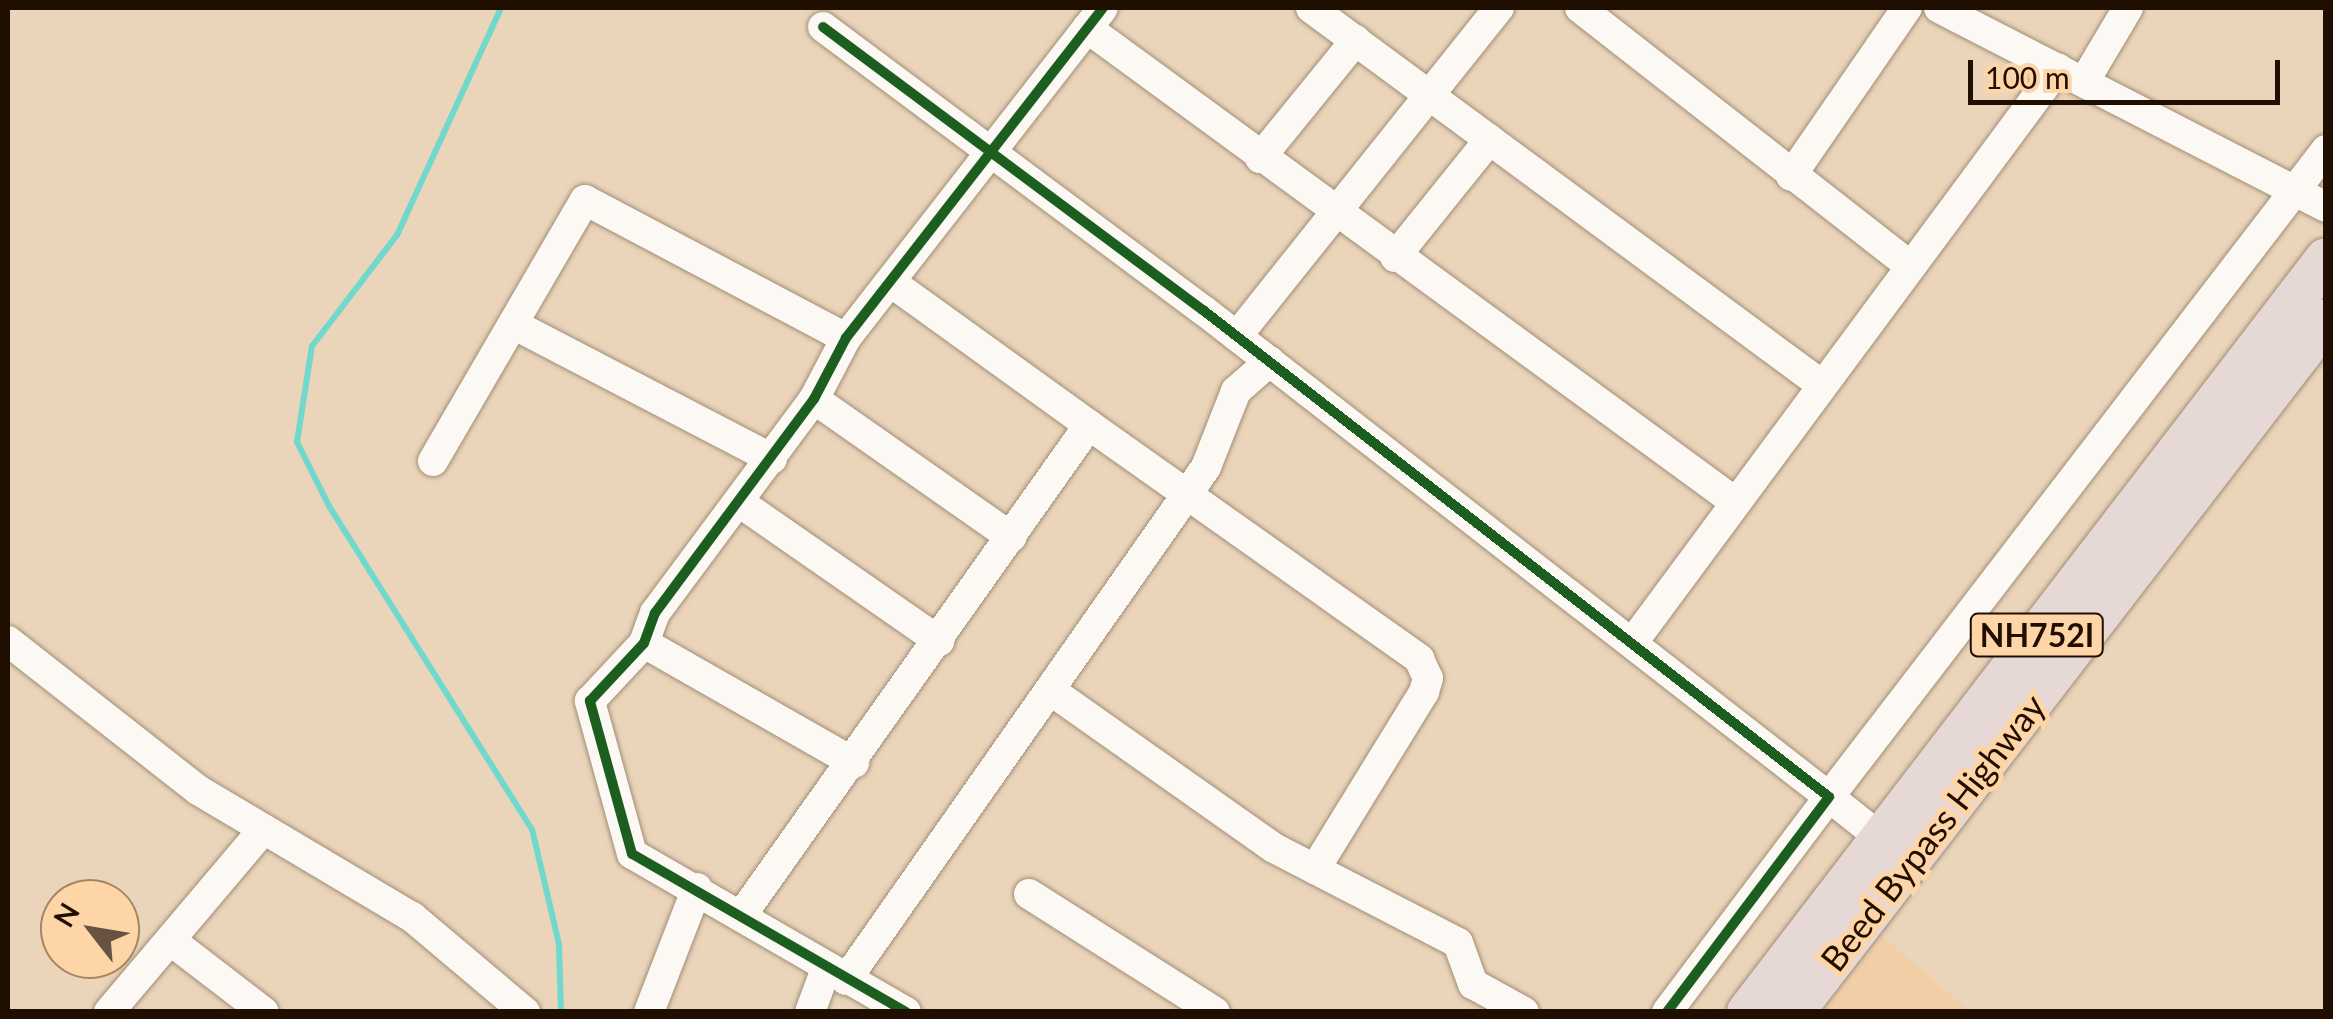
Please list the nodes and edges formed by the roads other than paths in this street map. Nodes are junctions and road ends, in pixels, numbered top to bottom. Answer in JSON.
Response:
{"nodes":[{"id":1,"x":1311,"y":8,"type":"edge"},
{"id":2,"x":1499,"y":8,"type":"edge"},
{"id":3,"x":1580,"y":8,"type":"edge"},
{"id":4,"x":1907,"y":8,"type":"edge"},
{"id":5,"x":1938,"y":8,"type":"edge"},
{"id":6,"x":2128,"y":8,"type":"edge"},
{"id":7,"x":1976,"y":15,"type":"edge"},
{"id":8,"x":1095,"y":18,"type":"edge"},
{"id":9,"x":823,"y":27,"type":"dead end"},
{"id":10,"x":1356,"y":40,"type":"junction"},
{"id":11,"x":2071,"y":75,"type":"junction"},
{"id":12,"x":1430,"y":95,"type":"junction"},
{"id":13,"x":1490,"y":140,"type":"junction"},
{"id":14,"x":2326,"y":150,"type":"edge"},
{"id":15,"x":989,"y":154,"type":"junction"},
{"id":16,"x":1260,"y":158,"type":"junction"},
{"id":17,"x":1791,"y":176,"type":"junction"},
{"id":18,"x":2294,"y":191,"type":"junction"},
{"id":19,"x":2326,"y":207,"type":"edge"},
{"id":20,"x":1336,"y":214,"type":"junction"},
{"id":21,"x":1395,"y":257,"type":"junction"},
{"id":22,"x":2326,"y":259,"type":"edge"},
{"id":23,"x":1910,"y":266,"type":"junction"},
{"id":24,"x":892,"y":283,"type":"junction"},
{"id":25,"x":2326,"y":320,"type":"edge"},
{"id":26,"x":513,"y":324,"type":"junction"},
{"id":27,"x":1237,"y":336,"type":"junction"},
{"id":28,"x":846,"y":338,"type":"junction"},
{"id":29,"x":1270,"y":361,"type":"junction"},
{"id":30,"x":1822,"y":385,"type":"junction"},
{"id":31,"x":814,"y":399,"type":"junction"},
{"id":32,"x":1089,"y":426,"type":"junction"},
{"id":33,"x":772,"y":458,"type":"junction"},
{"id":34,"x":433,"y":461,"type":"dead end"},
{"id":35,"x":1188,"y":492,"type":"junction"},
{"id":36,"x":739,"y":502,"type":"junction"},
{"id":37,"x":1735,"y":502,"type":"junction"},
{"id":38,"x":1011,"y":538,"type":"junction"},
{"id":39,"x":8,"y":641,"type":"edge"},
{"id":40,"x":938,"y":641,"type":"junction"},
{"id":41,"x":1633,"y":642,"type":"junction"},
{"id":42,"x":644,"y":644,"type":"junction"},
{"id":43,"x":1050,"y":690,"type":"junction"},
{"id":44,"x":854,"y":763,"type":"junction"},
{"id":45,"x":1829,"y":797,"type":"junction"},
{"id":46,"x":262,"y":831,"type":"junction"},
{"id":47,"x":1896,"y":850,"type":"junction"},
{"id":48,"x":1315,"y":869,"type":"junction"},
{"id":49,"x":697,"y":888,"type":"junction"},
{"id":50,"x":1029,"y":894,"type":"dead end"},
{"id":51,"x":741,"y":916,"type":"junction"},
{"id":52,"x":170,"y":940,"type":"junction"},
{"id":53,"x":836,"y":975,"type":"junction"},
{"id":54,"x":110,"y":1012,"type":"edge"},
{"id":55,"x":264,"y":1012,"type":"edge"},
{"id":56,"x":525,"y":1012,"type":"edge"},
{"id":57,"x":649,"y":1012,"type":"edge"},
{"id":58,"x":810,"y":1012,"type":"edge"},
{"id":59,"x":906,"y":1012,"type":"edge"},
{"id":60,"x":1215,"y":1012,"type":"edge"},
{"id":61,"x":1524,"y":1012,"type":"edge"},
{"id":62,"x":1667,"y":1012,"type":"edge"},
{"id":63,"x":1748,"y":1012,"type":"edge"},
{"id":64,"x":1793,"y":1012,"type":"edge"}],
"edges":[{"from":1,"to":10,"type":"street"},
{"from":2,"to":12,"type":"street"},
{"from":3,"to":17,"type":"street"},
{"from":4,"to":17,"type":"street"},
{"from":5,"to":7,"type":"street"},
{"from":6,"to":11,"type":"street"},
{"from":7,"to":11,"type":"street"},
{"from":8,"to":15,"type":"street"},
{"from":8,"to":16,"type":"street"},
{"from":9,"to":15,"type":"street"},
{"from":10,"to":12,"type":"street"},
{"from":10,"to":16,"type":"street"},
{"from":11,"to":18,"type":"street"},
{"from":11,"to":23,"type":"street"},
{"from":12,"to":13,"type":"street"},
{"from":12,"to":20,"type":"street"},
{"from":13,"to":21,"type":"street"},
{"from":13,"to":30,"type":"street"},
{"from":14,"to":18,"type":"street"},
{"from":15,"to":24,"type":"street"},
{"from":15,"to":27,"type":"street"},
{"from":16,"to":20,"type":"street"},
{"from":17,"to":23,"type":"street"},
{"from":18,"to":19,"type":"street"},
{"from":18,"to":45,"type":"street"},
{"from":20,"to":21,"type":"street"},
{"from":20,"to":27,"type":"street"},
{"from":21,"to":37,"type":"street"},
{"from":22,"to":47,"type":"highway","name":"Beed Bypass Highway","number":"NH752I"},
{"from":23,"to":30,"type":"street"},
{"from":24,"to":28,"type":"street"},
{"from":24,"to":32,"type":"street"},
{"from":25,"to":47,"type":"highway","name":"Beed Bypass Highway","number":"NH752I"},
{"from":26,"to":28,"type":"street"},
{"from":26,"to":33,"type":"street"},
{"from":26,"to":34,"type":"street"},
{"from":27,"to":29,"type":"street"},
{"from":28,"to":31,"type":"street"},
{"from":29,"to":35,"type":"street"},
{"from":29,"to":41,"type":"street"},
{"from":30,"to":37,"type":"street"},
{"from":31,"to":33,"type":"street"},
{"from":31,"to":38,"type":"street"},
{"from":32,"to":35,"type":"street"},
{"from":32,"to":38,"type":"street"},
{"from":33,"to":36,"type":"street"},
{"from":35,"to":43,"type":"street"},
{"from":35,"to":48,"type":"street"},
{"from":36,"to":40,"type":"street"},
{"from":36,"to":42,"type":"street"},
{"from":37,"to":41,"type":"street"},
{"from":38,"to":40,"type":"street"},
{"from":39,"to":46,"type":"street"},
{"from":40,"to":44,"type":"street"},
{"from":41,"to":45,"type":"street"},
{"from":42,"to":44,"type":"street"},
{"from":42,"to":49,"type":"street"},
{"from":43,"to":48,"type":"street"},
{"from":43,"to":53,"type":"street"},
{"from":44,"to":51,"type":"street"},
{"from":45,"to":47,"type":"street"},
{"from":45,"to":62,"type":"street"},
{"from":46,"to":52,"type":"street"},
{"from":46,"to":56,"type":"street"},
{"from":47,"to":63,"type":"highway","name":"Beed Bypass Highway","number":"NH752I"},
{"from":47,"to":64,"type":"highway","name":"Beed Bypass Highway","number":"NH752I"},
{"from":48,"to":61,"type":"street"},
{"from":49,"to":51,"type":"street"},
{"from":49,"to":57,"type":"street"},
{"from":50,"to":60,"type":"street"},
{"from":51,"to":53,"type":"street"},
{"from":52,"to":54,"type":"street"},
{"from":52,"to":55,"type":"street"},
{"from":53,"to":58,"type":"street"},
{"from":53,"to":59,"type":"street"}]}
